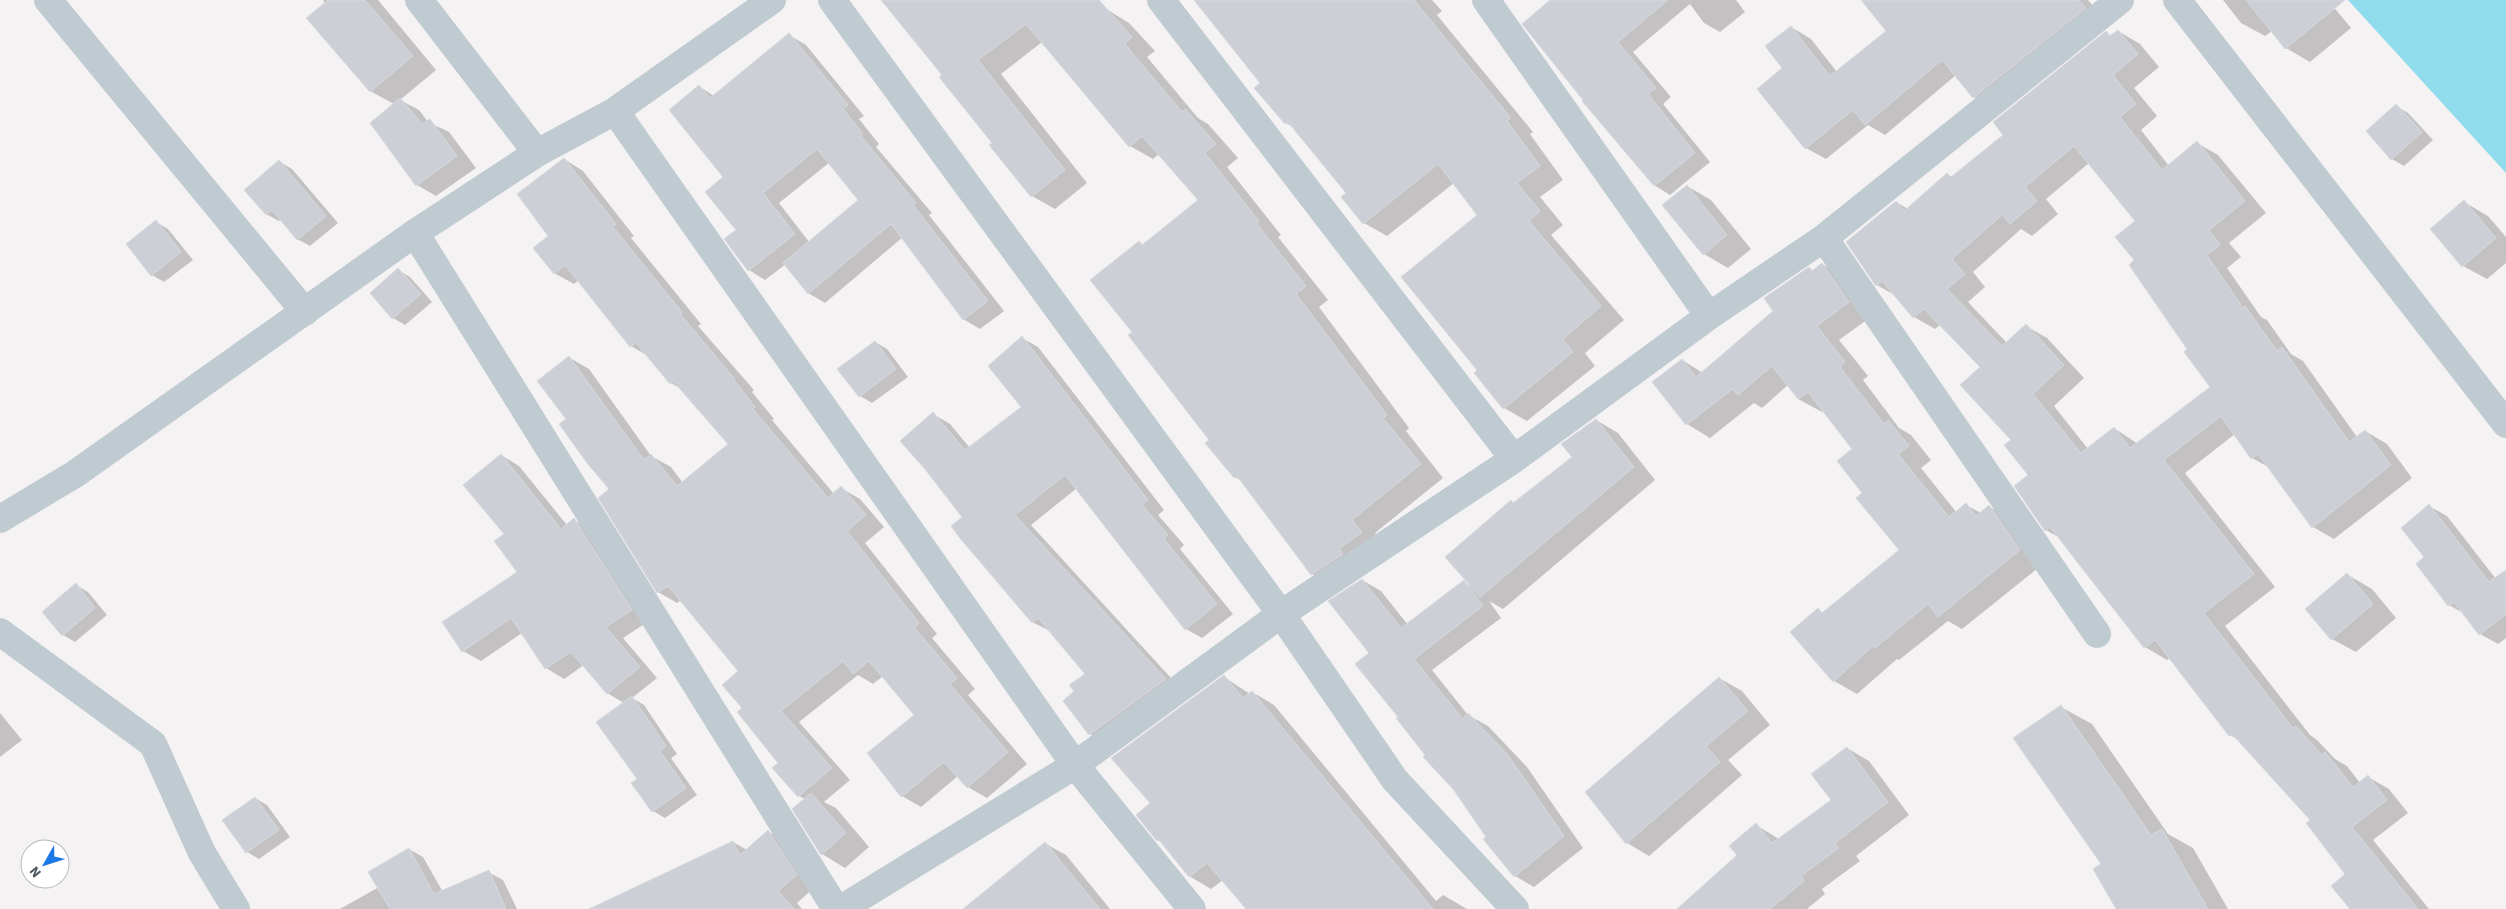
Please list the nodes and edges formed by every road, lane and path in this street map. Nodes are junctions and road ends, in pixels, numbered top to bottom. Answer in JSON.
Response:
{"nodes":[{"id":1,"x":48,"y":0,"type":"edge"},
{"id":2,"x":419,"y":0,"type":"edge"},
{"id":3,"x":772,"y":0,"type":"edge"},
{"id":4,"x":832,"y":0,"type":"edge"},
{"id":5,"x":1161,"y":0,"type":"edge"},
{"id":6,"x":1486,"y":0,"type":"edge"},
{"id":7,"x":2120,"y":0,"type":"edge"},
{"id":8,"x":2178,"y":0,"type":"edge"},
{"id":9,"x":615,"y":111,"type":"junction"},
{"id":10,"x":537,"y":153,"type":"junction"},
{"id":11,"x":415,"y":233,"type":"junction"},
{"id":12,"x":1824,"y":238,"type":"junction"},
{"id":13,"x":305,"y":312,"type":"junction"},
{"id":14,"x":1709,"y":316,"type":"junction"},
{"id":15,"x":2506,"y":424,"type":"edge"},
{"id":16,"x":1514,"y":459,"type":"junction"},
{"id":17,"x":0,"y":519,"type":"edge"},
{"id":18,"x":1281,"y":614,"type":"junction"},
{"id":19,"x":0,"y":632,"type":"edge"},
{"id":20,"x":2097,"y":634,"type":"dead end"},
{"id":21,"x":1075,"y":765,"type":"junction"},
{"id":22,"x":236,"y":909,"type":"edge"},
{"id":23,"x":836,"y":909,"type":"edge"},
{"id":24,"x":841,"y":909,"type":"edge"},
{"id":25,"x":1192,"y":909,"type":"edge"},
{"id":26,"x":1515,"y":909,"type":"edge"}],
"edges":[{"from":1,"to":13,"type":"street"},
{"from":2,"to":10,"type":"street"},
{"from":3,"to":9,"type":"street"},
{"from":4,"to":18,"type":"street"},
{"from":5,"to":16,"type":"street"},
{"from":6,"to":14,"type":"street"},
{"from":7,"to":12,"type":"street"},
{"from":8,"to":15,"type":"street"},
{"from":9,"to":10,"type":"street"},
{"from":9,"to":21,"type":"street"},
{"from":10,"to":11,"type":"street"},
{"from":11,"to":13,"type":"street"},
{"from":11,"to":23,"type":"street"},
{"from":12,"to":14,"type":"street"},
{"from":12,"to":20,"type":"street"},
{"from":13,"to":17,"type":"street"},
{"from":14,"to":16,"type":"street"},
{"from":16,"to":18,"type":"street"},
{"from":18,"to":21,"type":"street"},
{"from":18,"to":26,"type":"street"},
{"from":19,"to":22,"type":"street"},
{"from":21,"to":24,"type":"street"},
{"from":21,"to":25,"type":"street"}]}
